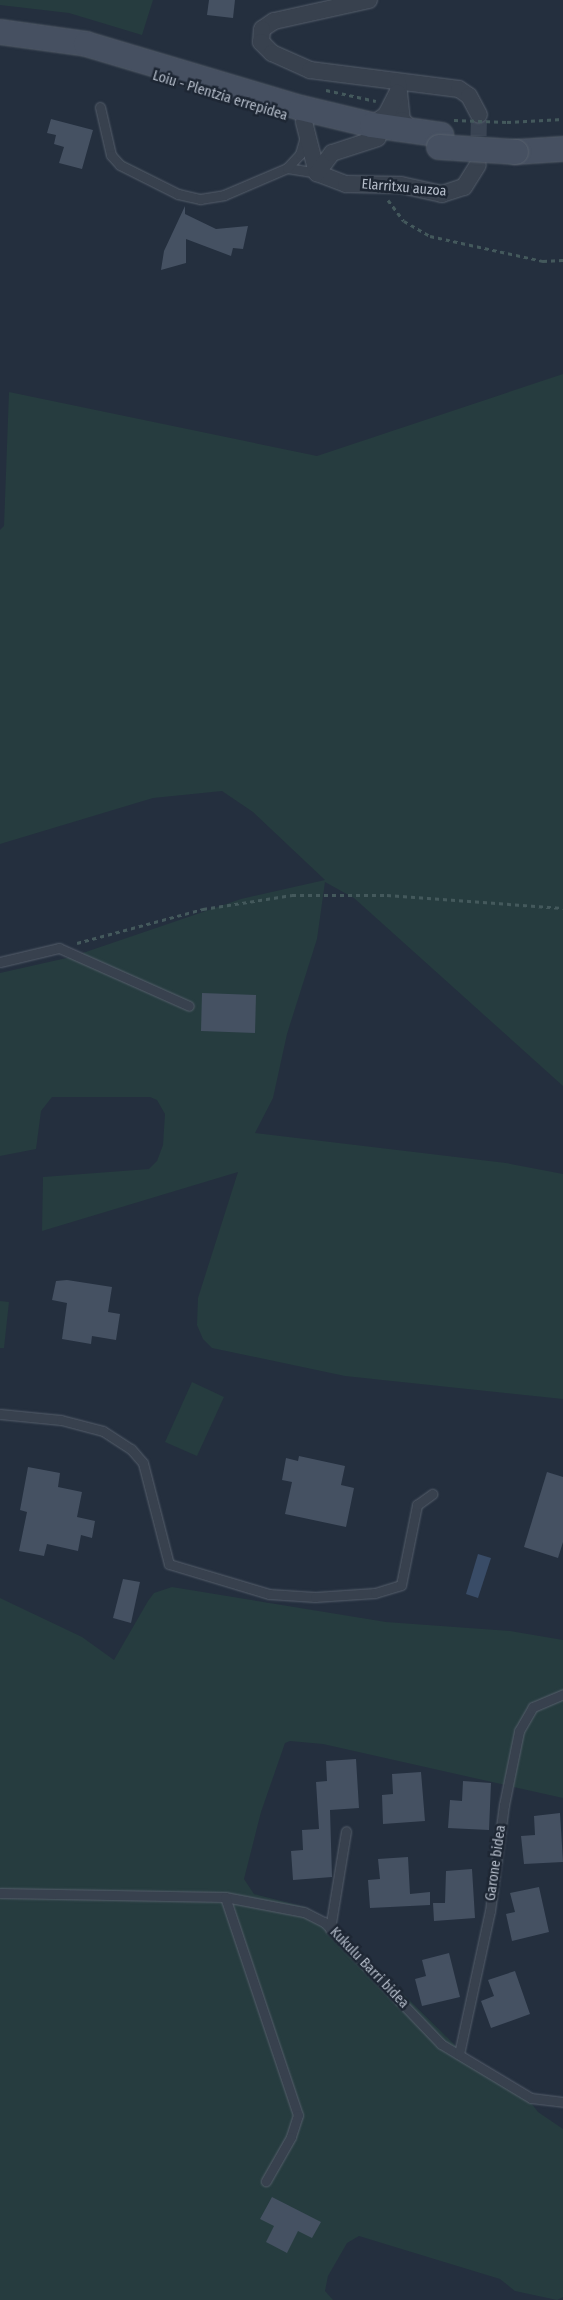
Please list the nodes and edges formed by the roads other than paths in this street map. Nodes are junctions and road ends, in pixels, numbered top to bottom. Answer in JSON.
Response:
{"nodes":[{"id":1,"x":369,"y":0,"type":"edge"},
{"id":2,"x":0,"y":32,"type":"edge"},
{"id":3,"x":0,"y":45,"type":"edge"},
{"id":4,"x":398,"y":88,"type":"junction"},
{"id":5,"x":100,"y":107,"type":"dead end"},
{"id":6,"x":479,"y":115,"type":"tunnel mouth"},
{"id":7,"x":305,"y":127,"type":"junction"},
{"id":8,"x":413,"y":131,"type":"junction"},
{"id":9,"x":374,"y":132,"type":"junction"},
{"id":10,"x":445,"y":134,"type":"junction"},
{"id":11,"x":563,"y":135,"type":"edge"},
{"id":12,"x":514,"y":137,"type":"junction"},
{"id":13,"x":563,"y":149,"type":"edge"},
{"id":14,"x":478,"y":165,"type":"tunnel mouth"},
{"id":15,"x":287,"y":168,"type":"junction"},
{"id":16,"x":317,"y":173,"type":"junction"},
{"id":17,"x":0,"y":962,"type":"edge"},
{"id":18,"x":189,"y":1006,"type":"dead end"},
{"id":19,"x":0,"y":1414,"type":"edge"},
{"id":20,"x":432,"y":1494,"type":"dead end"},
{"id":21,"x":563,"y":1694,"type":"edge"},
{"id":22,"x":346,"y":1831,"type":"dead end"},
{"id":23,"x":0,"y":1894,"type":"edge"},
{"id":24,"x":225,"y":1897,"type":"junction"},
{"id":25,"x":330,"y":1929,"type":"junction"},
{"id":26,"x":459,"y":2054,"type":"junction"},
{"id":27,"x":563,"y":2102,"type":"edge"},
{"id":28,"x":266,"y":2182,"type":"dead end"}],
"edges":[{"from":1,"to":4,"type":"street"},
{"from":2,"to":9,"type":"main road"},
{"from":3,"to":7,"type":"main road","name":"Loiu - Plentzia errepidea"},
{"from":4,"to":6,"type":"street"},
{"from":4,"to":8,"type":"street"},
{"from":4,"to":9,"type":"street"},
{"from":5,"to":15,"type":"lane"},
{"from":7,"to":9,"type":"main road","name":"Loiu - Plentzia errepidea"},
{"from":7,"to":15,"type":"lane"},
{"from":7,"to":16,"type":"street"},
{"from":8,"to":9,"type":"main road"},
{"from":8,"to":10,"type":"main road"},
{"from":9,"to":10,"type":"main road","name":"Loiu - Plentzia errepidea"},
{"from":9,"to":16,"type":"street"},
{"from":10,"to":12,"type":"main road","bridge":true},
{"from":11,"to":12,"type":"main road"},
{"from":12,"to":13,"type":"main road"},
{"from":14,"to":16,"type":"street","name":"Elarritxu auzoa"},
{"from":15,"to":16,"type":"lane","name":"Elarritxu auzoa"},
{"from":17,"to":18,"type":"lane"},
{"from":19,"to":20,"type":"lane"},
{"from":21,"to":26,"type":"lane","name":"Garone bidea"},
{"from":22,"to":25,"type":"lane"},
{"from":23,"to":24,"type":"lane","name":"Kukulu Barri bidea"},
{"from":24,"to":25,"type":"lane","name":"Kukulu Barri bidea"},
{"from":24,"to":28,"type":"lane"},
{"from":25,"to":26,"type":"lane","name":"Kukulu Barri bidea"},
{"from":26,"to":27,"type":"lane","name":"Kukulu Barri bidea"}]}
